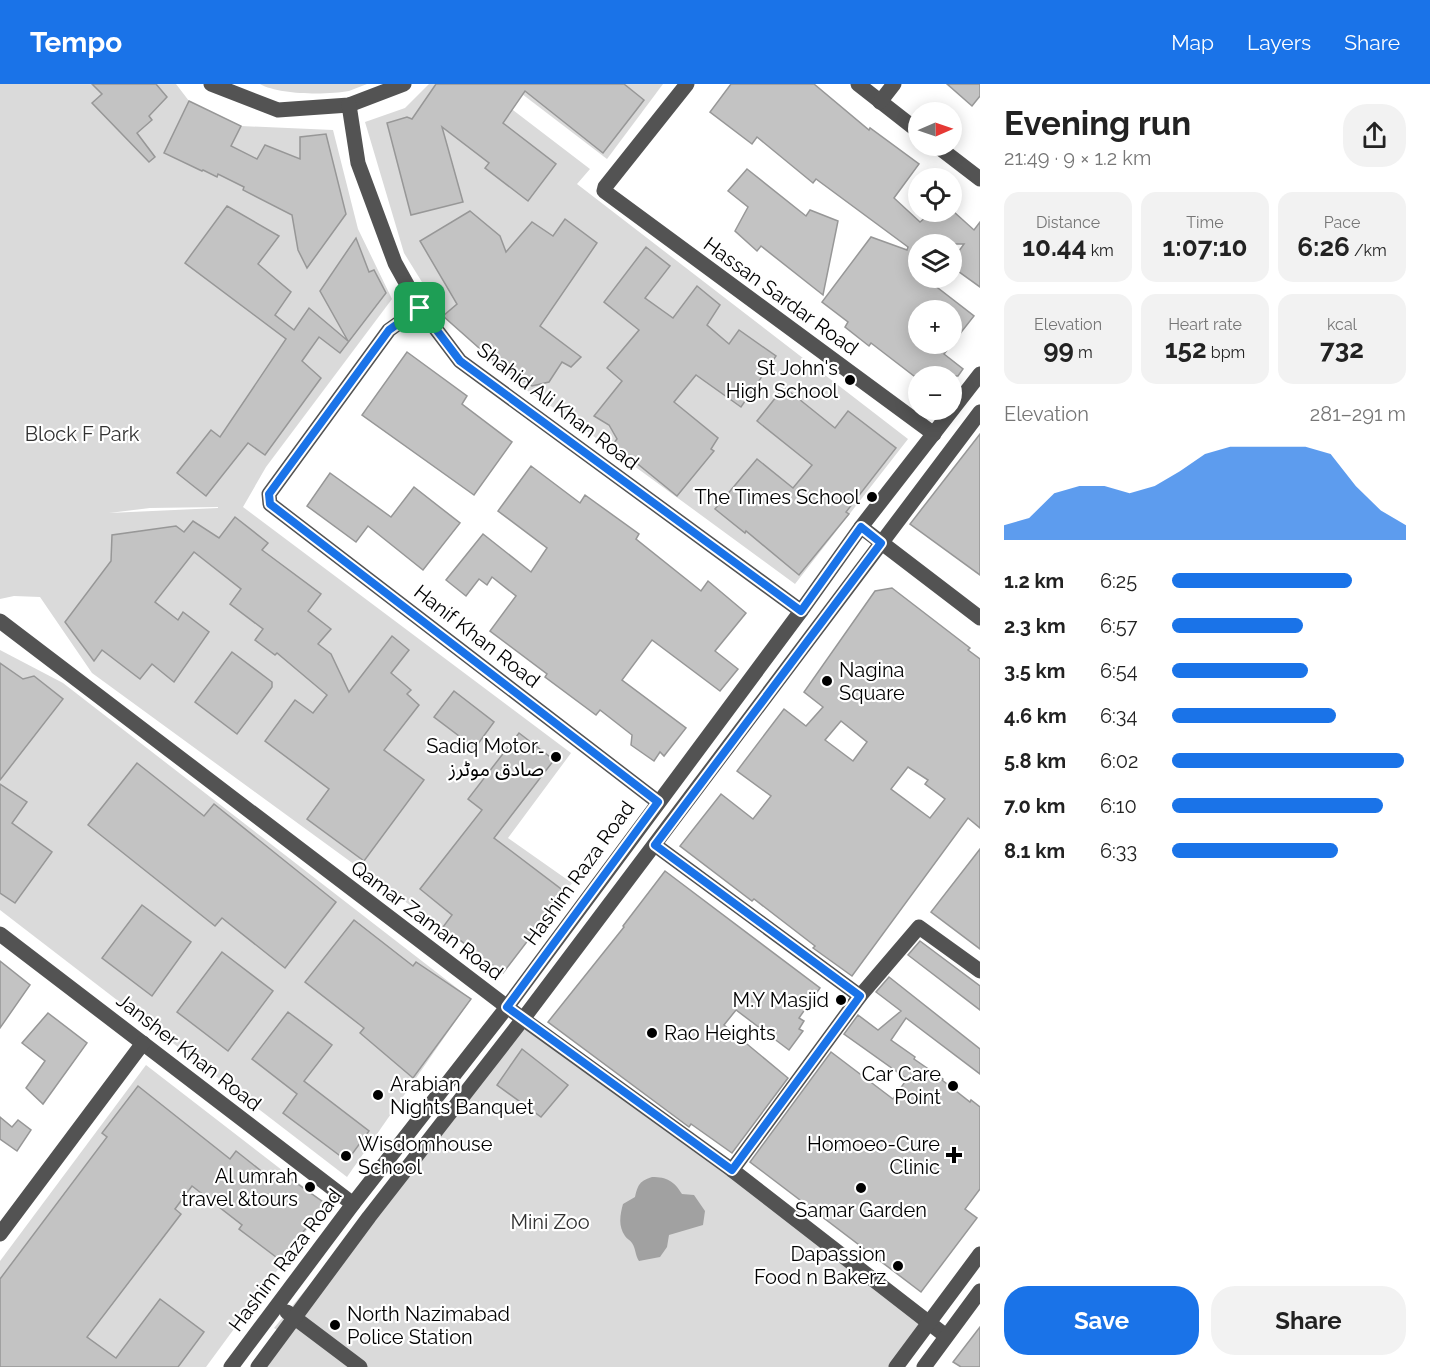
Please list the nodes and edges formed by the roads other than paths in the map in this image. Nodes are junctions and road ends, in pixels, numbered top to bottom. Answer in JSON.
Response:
{"nodes":[{"id":1,"x":211,"y":84,"type":"edge"},
{"id":2,"x":404,"y":84,"type":"edge"},
{"id":3,"x":687,"y":84,"type":"edge"},
{"id":4,"x":858,"y":84,"type":"edge"},
{"id":5,"x":894,"y":84,"type":"edge"},
{"id":6,"x":880,"y":102,"type":"junction"},
{"id":7,"x":349,"y":105,"type":"junction"},
{"id":8,"x":908,"y":123,"type":"edge"},
{"id":9,"x":949,"y":156,"type":"edge"},
{"id":10,"x":980,"y":179,"type":"edge"},
{"id":11,"x":420,"y":308,"type":"junction"},
{"id":12,"x":980,"y":374,"type":"edge"},
{"id":13,"x":980,"y":412,"type":"edge"},
{"id":14,"x":934,"y":434,"type":"junction"},
{"id":15,"x":861,"y":527,"type":"junction"},
{"id":16,"x":881,"y":543,"type":"junction"},
{"id":17,"x":801,"y":611,"type":"junction"},
{"id":18,"x":980,"y":618,"type":"edge"},
{"id":19,"x":0,"y":621,"type":"edge"},
{"id":20,"x":658,"y":802,"type":"junction"},
{"id":21,"x":655,"y":845,"type":"junction"},
{"id":22,"x":0,"y":934,"type":"edge"},
{"id":23,"x":980,"y":971,"type":"edge"},
{"id":24,"x":860,"y":996,"type":"junction"},
{"id":25,"x":507,"y":1007,"type":"junction"},
{"id":26,"x":523,"y":1019,"type":"junction"},
{"id":27,"x":143,"y":1043,"type":"junction"},
{"id":28,"x":732,"y":1170,"type":"junction"},
{"id":29,"x":353,"y":1204,"type":"junction"},
{"id":30,"x":0,"y":1234,"type":"edge"},
{"id":31,"x":980,"y":1254,"type":"edge"},
{"id":32,"x":978,"y":1298,"type":"edge"},
{"id":33,"x":278,"y":1305,"type":"junction"},
{"id":34,"x":294,"y":1318,"type":"junction"},
{"id":35,"x":929,"y":1324,"type":"junction"},
{"id":36,"x":946,"y":1336,"type":"junction"},
{"id":37,"x":231,"y":1367,"type":"edge"},
{"id":38,"x":258,"y":1367,"type":"edge"},
{"id":39,"x":360,"y":1367,"type":"edge"},
{"id":40,"x":896,"y":1367,"type":"edge"},
{"id":41,"x":924,"y":1367,"type":"edge"}],
"edges":[{"from":1,"to":7,"type":"street"},
{"from":2,"to":7,"type":"street"},
{"from":3,"to":14,"type":"street","name":"Hassan Sardar Road"},
{"from":4,"to":6,"type":"street"},
{"from":5,"to":6,"type":"street"},
{"from":6,"to":8,"type":"street"},
{"from":7,"to":11,"type":"street","name":"Shahid Ali Khan Road"},
{"from":9,"to":10,"type":"street"},
{"from":11,"to":17,"type":"street","name":"Shahid Ali Khan Road"},
{"from":11,"to":20,"type":"street","name":"Hanif Khan Road"},
{"from":12,"to":14,"type":"street","name":"Hashim Raza Road"},
{"from":13,"to":16,"type":"street"},
{"from":14,"to":15,"type":"street","name":"Hashim Raza Road"},
{"from":15,"to":16,"type":"street"},
{"from":15,"to":17,"type":"street","name":"Hashim Raza Road"},
{"from":16,"to":18,"type":"street"},
{"from":16,"to":21,"type":"street"},
{"from":17,"to":20,"type":"street","name":"Hashim Raza Road"},
{"from":19,"to":25,"type":"street","name":"Qamar Zaman Road"},
{"from":20,"to":25,"type":"street","name":"Hashim Raza Road"},
{"from":21,"to":24,"type":"street"},
{"from":21,"to":26,"type":"street"},
{"from":22,"to":27,"type":"street","name":"Jansher Khan Road"},
{"from":23,"to":24,"type":"street"},
{"from":24,"to":28,"type":"street"},
{"from":25,"to":26,"type":"street","name":"Qamar Zaman Road"},
{"from":25,"to":29,"type":"street","name":"Hashim Raza Road"},
{"from":26,"to":28,"type":"street","name":"Qamar Zaman Road"},
{"from":26,"to":34,"type":"street"},
{"from":27,"to":29,"type":"street","name":"Jansher Khan Road"},
{"from":27,"to":30,"type":"street"},
{"from":28,"to":35,"type":"street","name":"Qamar Zaman Road"},
{"from":29,"to":33,"type":"street","name":"Hashim Raza Road"},
{"from":31,"to":35,"type":"street"},
{"from":32,"to":36,"type":"street"},
{"from":33,"to":34,"type":"street"},
{"from":33,"to":37,"type":"street","name":"Hashim Raza Road"},
{"from":34,"to":38,"type":"street"},
{"from":34,"to":39,"type":"street"},
{"from":35,"to":36,"type":"street","name":"Qamar Zaman Road"},
{"from":35,"to":40,"type":"street"},
{"from":36,"to":41,"type":"street"}]}
